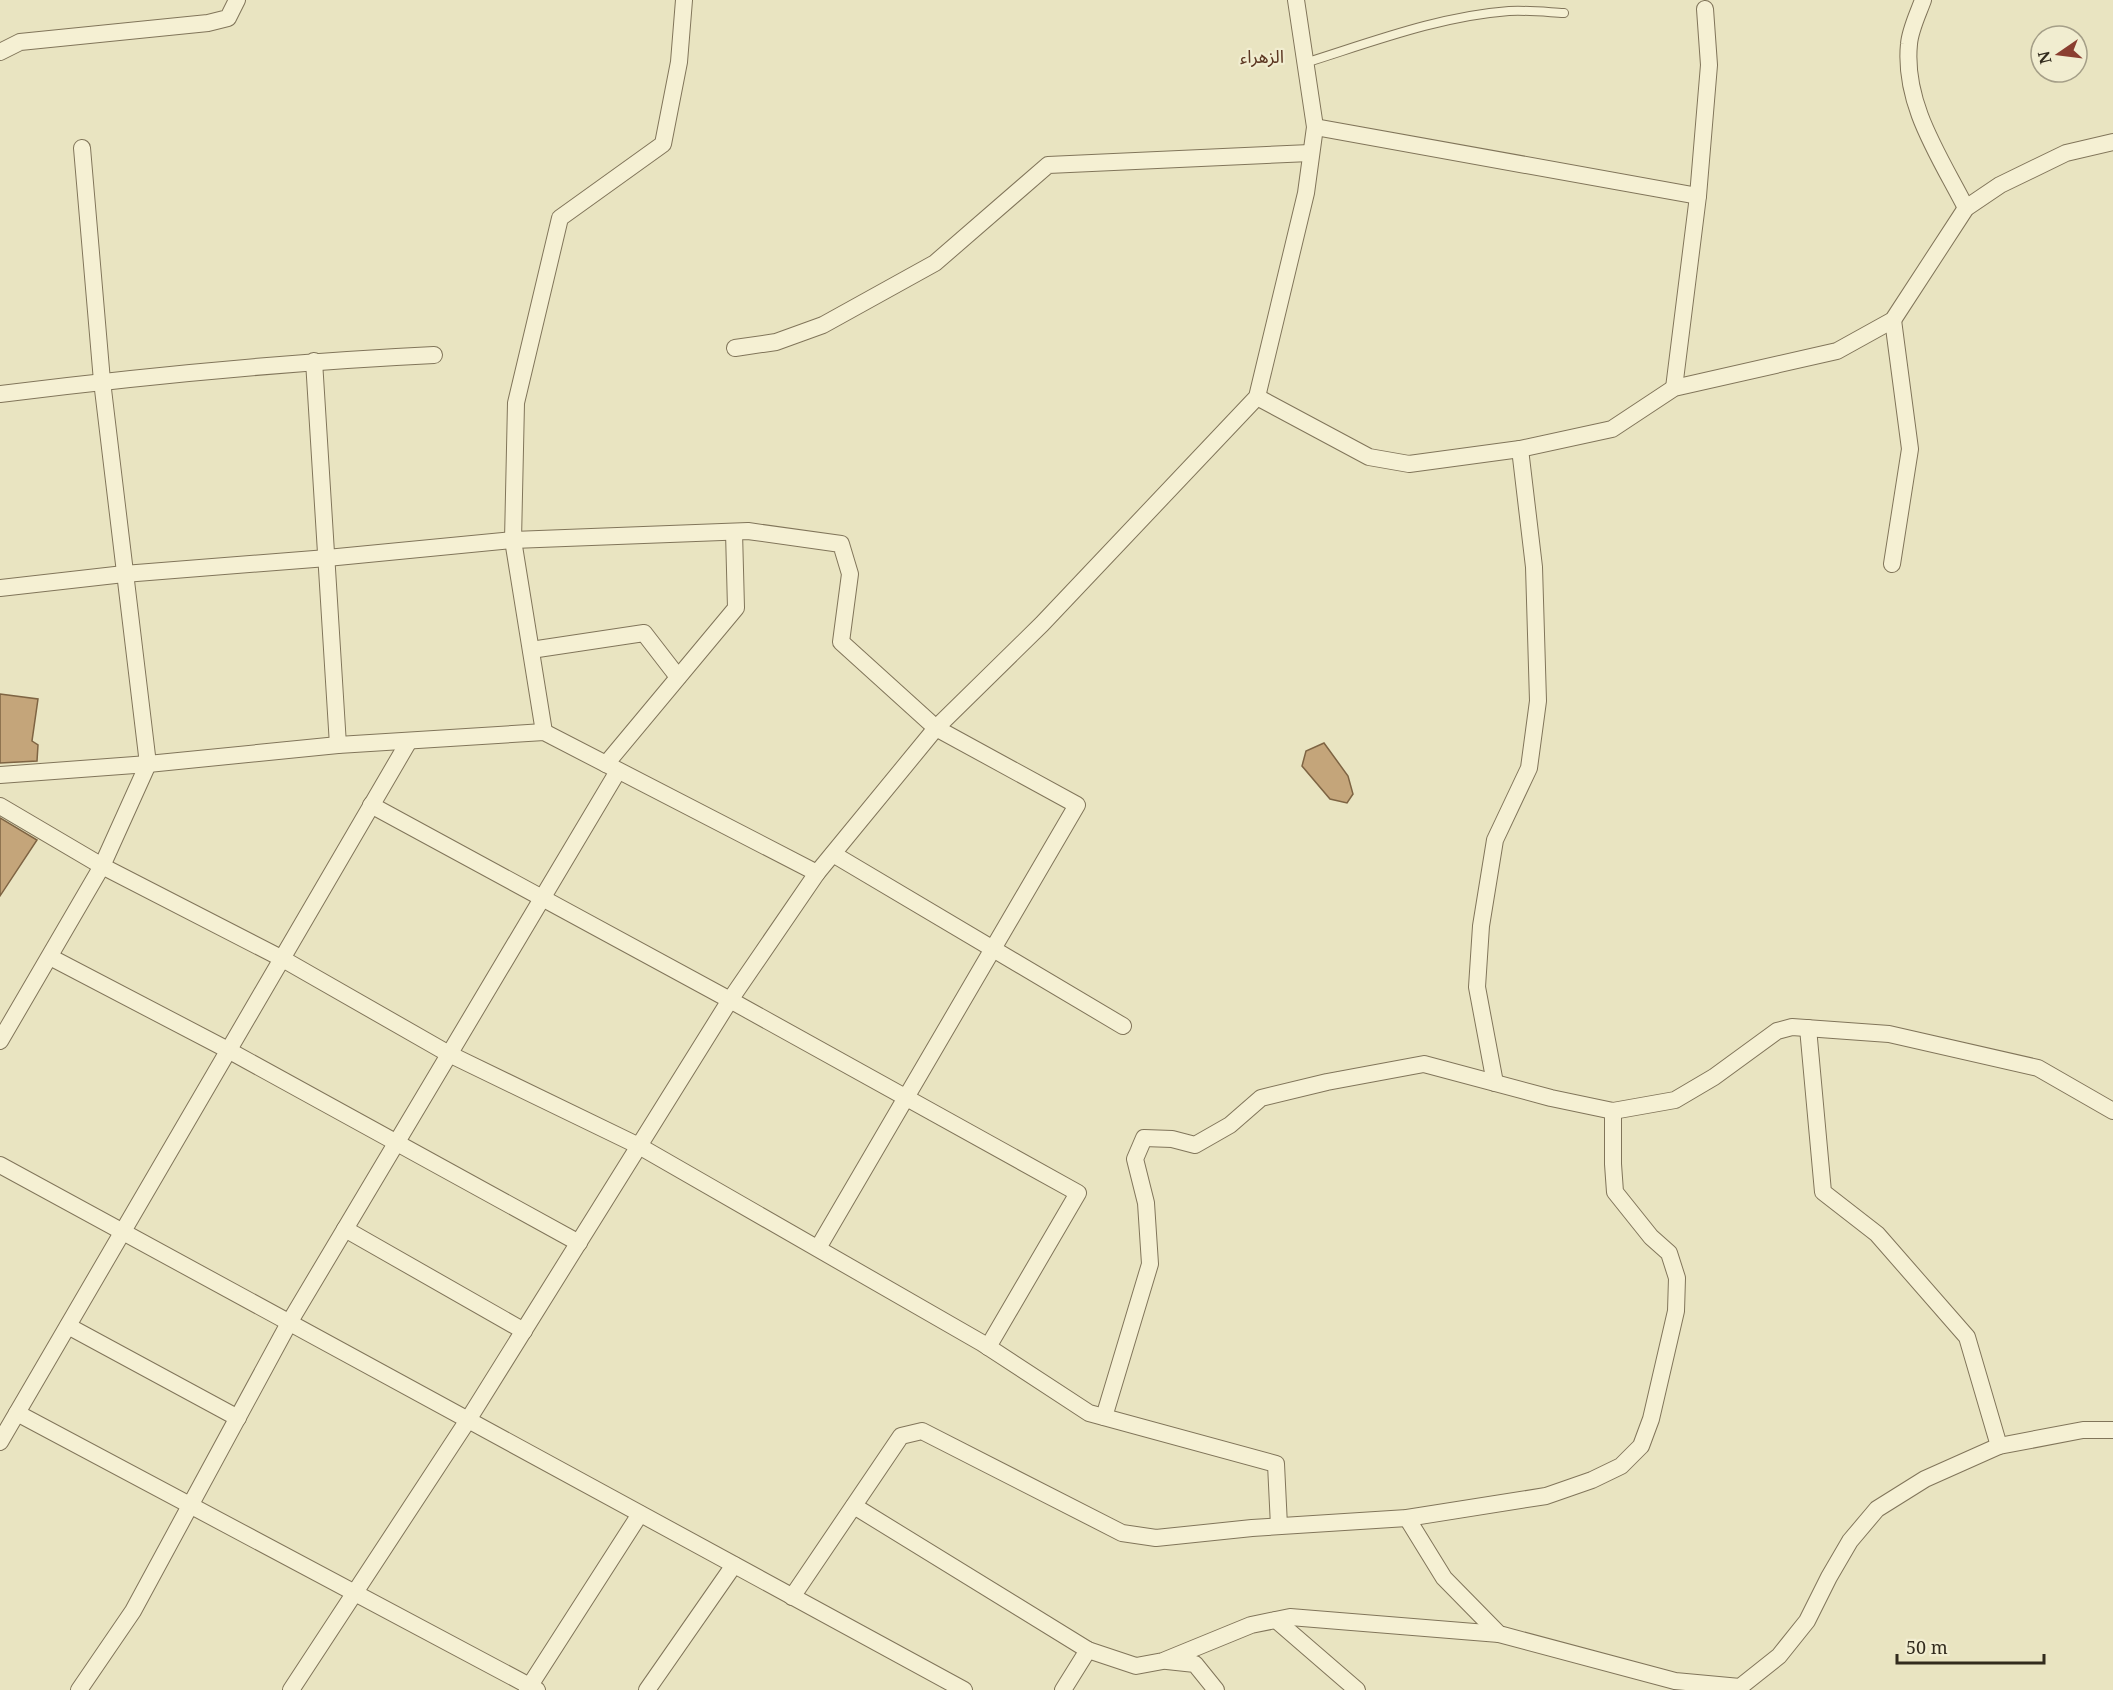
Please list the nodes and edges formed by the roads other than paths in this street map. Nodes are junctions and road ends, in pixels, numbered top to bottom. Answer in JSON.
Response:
{"nodes":[{"id":1,"x":237,"y":0,"type":"edge"},
{"id":2,"x":684,"y":0,"type":"edge"},
{"id":3,"x":1296,"y":0,"type":"edge"},
{"id":4,"x":1923,"y":0,"type":"edge"},
{"id":5,"x":1705,"y":9,"type":"dead end"},
{"id":6,"x":1564,"y":13,"type":"dead end"},
{"id":7,"x":0,"y":52,"type":"edge"},
{"id":8,"x":1305,"y":63,"type":"junction"},
{"id":9,"x":1315,"y":126,"type":"junction"},
{"id":10,"x":2113,"y":142,"type":"edge"},
{"id":11,"x":82,"y":148,"type":"dead end"},
{"id":12,"x":1310,"y":153,"type":"junction"},
{"id":13,"x":1698,"y":196,"type":"junction"},
{"id":14,"x":1966,"y":208,"type":"junction"},
{"id":15,"x":1893,"y":320,"type":"junction"},
{"id":16,"x":735,"y":348,"type":"dead end"},
{"id":17,"x":434,"y":355,"type":"dead end"},
{"id":18,"x":314,"y":361,"type":"junction"},
{"id":19,"x":102,"y":381,"type":"junction"},
{"id":20,"x":1674,"y":388,"type":"junction"},
{"id":21,"x":0,"y":394,"type":"edge"},
{"id":22,"x":1257,"y":398,"type":"junction"},
{"id":23,"x":1521,"y":449,"type":"junction"},
{"id":24,"x":734,"y":532,"type":"junction"},
{"id":25,"x":513,"y":540,"type":"junction"},
{"id":26,"x":327,"y":558,"type":"junction"},
{"id":27,"x":1892,"y":564,"type":"dead end"},
{"id":28,"x":124,"y":574,"type":"junction"},
{"id":29,"x":0,"y":588,"type":"edge"},
{"id":30,"x":531,"y":650,"type":"junction"},
{"id":31,"x":678,"y":677,"type":"junction"},
{"id":32,"x":936,"y":728,"type":"junction"},
{"id":33,"x":544,"y":732,"type":"junction"},
{"id":34,"x":409,"y":741,"type":"junction"},
{"id":35,"x":338,"y":745,"type":"junction"},
{"id":36,"x":148,"y":764,"type":"junction"},
{"id":37,"x":612,"y":768,"type":"junction"},
{"id":38,"x":0,"y":775,"type":"edge"},
{"id":39,"x":371,"y":805,"type":"junction"},
{"id":40,"x":0,"y":806,"type":"edge"},
{"id":41,"x":833,"y":854,"type":"junction"},
{"id":42,"x":102,"y":866,"type":"junction"},
{"id":43,"x":817,"y":873,"type":"junction"},
{"id":44,"x":542,"y":898,"type":"junction"},
{"id":45,"x":993,"y":949,"type":"junction"},
{"id":46,"x":50,"y":957,"type":"junction"},
{"id":47,"x":281,"y":958,"type":"junction"},
{"id":48,"x":730,"y":1000,"type":"junction"},
{"id":49,"x":1123,"y":1026,"type":"dead end"},
{"id":50,"x":1808,"y":1028,"type":"junction"},
{"id":51,"x":0,"y":1041,"type":"edge"},
{"id":52,"x":228,"y":1050,"type":"junction"},
{"id":53,"x":449,"y":1054,"type":"junction"},
{"id":54,"x":1495,"y":1083,"type":"junction"},
{"id":55,"x":906,"y":1098,"type":"junction"},
{"id":56,"x":2113,"y":1111,"type":"edge"},
{"id":57,"x":1613,"y":1112,"type":"junction"},
{"id":58,"x":396,"y":1142,"type":"junction"},
{"id":59,"x":639,"y":1146,"type":"junction"},
{"id":60,"x":0,"y":1165,"type":"edge"},
{"id":61,"x":345,"y":1229,"type":"junction"},
{"id":62,"x":123,"y":1232,"type":"junction"},
{"id":63,"x":579,"y":1243,"type":"junction"},
{"id":64,"x":818,"y":1248,"type":"junction"},
{"id":65,"x":289,"y":1323,"type":"junction"},
{"id":66,"x":68,"y":1326,"type":"junction"},
{"id":67,"x":524,"y":1331,"type":"junction"},
{"id":68,"x":988,"y":1347,"type":"junction"},
{"id":69,"x":17,"y":1413,"type":"junction"},
{"id":70,"x":238,"y":1418,"type":"junction"},
{"id":71,"x":1104,"y":1418,"type":"junction"},
{"id":72,"x":468,"y":1420,"type":"junction"},
{"id":73,"x":2113,"y":1430,"type":"edge"},
{"id":74,"x":0,"y":1442,"type":"edge"},
{"id":75,"x":1999,"y":1446,"type":"junction"},
{"id":76,"x":190,"y":1505,"type":"junction"},
{"id":77,"x":854,"y":1506,"type":"junction"},
{"id":78,"x":640,"y":1514,"type":"junction"},
{"id":79,"x":1407,"y":1518,"type":"junction"},
{"id":80,"x":1279,"y":1526,"type":"junction"},
{"id":81,"x":734,"y":1565,"type":"junction"},
{"id":82,"x":354,"y":1593,"type":"junction"},
{"id":83,"x":792,"y":1597,"type":"junction"},
{"id":84,"x":1276,"y":1620,"type":"junction"},
{"id":85,"x":1499,"y":1634,"type":"junction"},
{"id":86,"x":1089,"y":1650,"type":"junction"},
{"id":87,"x":1163,"y":1661,"type":"junction"},
{"id":88,"x":1741,"y":1688,"type":"edge"},
{"id":89,"x":531,"y":1689,"type":"edge"},
{"id":90,"x":80,"y":1690,"type":"edge"},
{"id":91,"x":291,"y":1690,"type":"edge"},
{"id":92,"x":647,"y":1690,"type":"edge"},
{"id":93,"x":964,"y":1690,"type":"edge"},
{"id":94,"x":1063,"y":1690,"type":"edge"},
{"id":95,"x":1216,"y":1690,"type":"edge"},
{"id":96,"x":1357,"y":1690,"type":"edge"}],
"edges":[{"from":1,"to":7,"type":"street"},
{"from":2,"to":25,"type":"street"},
{"from":3,"to":8,"type":"street"},
{"from":4,"to":14,"type":"street"},
{"from":5,"to":13,"type":"street"},
{"from":6,"to":8,"type":"lane"},
{"from":8,"to":9,"type":"street"},
{"from":9,"to":12,"type":"street"},
{"from":9,"to":13,"type":"street"},
{"from":10,"to":14,"type":"street"},
{"from":11,"to":19,"type":"street"},
{"from":12,"to":16,"type":"street"},
{"from":12,"to":22,"type":"street"},
{"from":13,"to":20,"type":"street"},
{"from":14,"to":15,"type":"street"},
{"from":15,"to":20,"type":"street"},
{"from":15,"to":27,"type":"street"},
{"from":17,"to":18,"type":"street"},
{"from":18,"to":19,"type":"street"},
{"from":18,"to":26,"type":"street"},
{"from":19,"to":21,"type":"street"},
{"from":19,"to":28,"type":"street"},
{"from":20,"to":23,"type":"street"},
{"from":22,"to":23,"type":"street"},
{"from":22,"to":32,"type":"street"},
{"from":23,"to":54,"type":"street"},
{"from":24,"to":25,"type":"street"},
{"from":24,"to":31,"type":"street"},
{"from":24,"to":32,"type":"street"},
{"from":25,"to":26,"type":"street"},
{"from":25,"to":30,"type":"street"},
{"from":26,"to":28,"type":"street"},
{"from":26,"to":35,"type":"street"},
{"from":28,"to":29,"type":"street"},
{"from":28,"to":36,"type":"street"},
{"from":30,"to":31,"type":"street"},
{"from":30,"to":33,"type":"street"},
{"from":31,"to":37,"type":"street"},
{"from":32,"to":41,"type":"street"},
{"from":32,"to":45,"type":"street"},
{"from":33,"to":34,"type":"street"},
{"from":33,"to":37,"type":"street"},
{"from":34,"to":35,"type":"street"},
{"from":34,"to":39,"type":"street"},
{"from":35,"to":36,"type":"street"},
{"from":36,"to":38,"type":"street"},
{"from":36,"to":42,"type":"street"},
{"from":37,"to":43,"type":"street"},
{"from":37,"to":44,"type":"street"},
{"from":39,"to":44,"type":"street"},
{"from":39,"to":47,"type":"street"},
{"from":40,"to":42,"type":"street"},
{"from":41,"to":43,"type":"street"},
{"from":41,"to":45,"type":"street"},
{"from":42,"to":46,"type":"street"},
{"from":42,"to":47,"type":"street"},
{"from":43,"to":48,"type":"street"},
{"from":44,"to":48,"type":"street"},
{"from":44,"to":53,"type":"street"},
{"from":45,"to":49,"type":"street"},
{"from":45,"to":55,"type":"street"},
{"from":46,"to":51,"type":"street"},
{"from":46,"to":52,"type":"street"},
{"from":47,"to":52,"type":"street"},
{"from":47,"to":53,"type":"street"},
{"from":48,"to":55,"type":"street"},
{"from":48,"to":59,"type":"street"},
{"from":50,"to":56,"type":"street"},
{"from":50,"to":57,"type":"street"},
{"from":50,"to":75,"type":"street"},
{"from":52,"to":58,"type":"street"},
{"from":52,"to":62,"type":"street"},
{"from":53,"to":58,"type":"street"},
{"from":53,"to":59,"type":"street"},
{"from":54,"to":57,"type":"street"},
{"from":54,"to":71,"type":"street"},
{"from":55,"to":64,"type":"street"},
{"from":55,"to":68,"type":"street"},
{"from":57,"to":79,"type":"street"},
{"from":58,"to":61,"type":"street"},
{"from":58,"to":63,"type":"street"},
{"from":59,"to":63,"type":"street"},
{"from":59,"to":64,"type":"street"},
{"from":60,"to":62,"type":"street"},
{"from":61,"to":65,"type":"street"},
{"from":61,"to":67,"type":"street"},
{"from":62,"to":65,"type":"street"},
{"from":62,"to":66,"type":"street"},
{"from":63,"to":67,"type":"street"},
{"from":64,"to":68,"type":"street"},
{"from":65,"to":70,"type":"street"},
{"from":65,"to":72,"type":"street"},
{"from":66,"to":69,"type":"street"},
{"from":66,"to":70,"type":"street"},
{"from":67,"to":72,"type":"street"},
{"from":68,"to":71,"type":"street"},
{"from":69,"to":74,"type":"street"},
{"from":69,"to":76,"type":"street"},
{"from":70,"to":76,"type":"street"},
{"from":71,"to":80,"type":"street"},
{"from":72,"to":78,"type":"street"},
{"from":72,"to":82,"type":"street"},
{"from":73,"to":75,"type":"street"},
{"from":75,"to":88,"type":"street"},
{"from":76,"to":82,"type":"street"},
{"from":76,"to":90,"type":"street"},
{"from":77,"to":80,"type":"street"},
{"from":77,"to":83,"type":"street"},
{"from":77,"to":86,"type":"street"},
{"from":78,"to":81,"type":"street"},
{"from":78,"to":89,"type":"street"},
{"from":79,"to":80,"type":"street"},
{"from":79,"to":85,"type":"street"},
{"from":81,"to":83,"type":"street"},
{"from":81,"to":92,"type":"street"},
{"from":82,"to":89,"type":"street"},
{"from":82,"to":91,"type":"street"},
{"from":83,"to":93,"type":"street"},
{"from":84,"to":85,"type":"street"},
{"from":84,"to":87,"type":"street"},
{"from":84,"to":96,"type":"street"},
{"from":85,"to":88,"type":"street"},
{"from":86,"to":87,"type":"street"},
{"from":86,"to":94,"type":"street"},
{"from":87,"to":95,"type":"street"}]}
